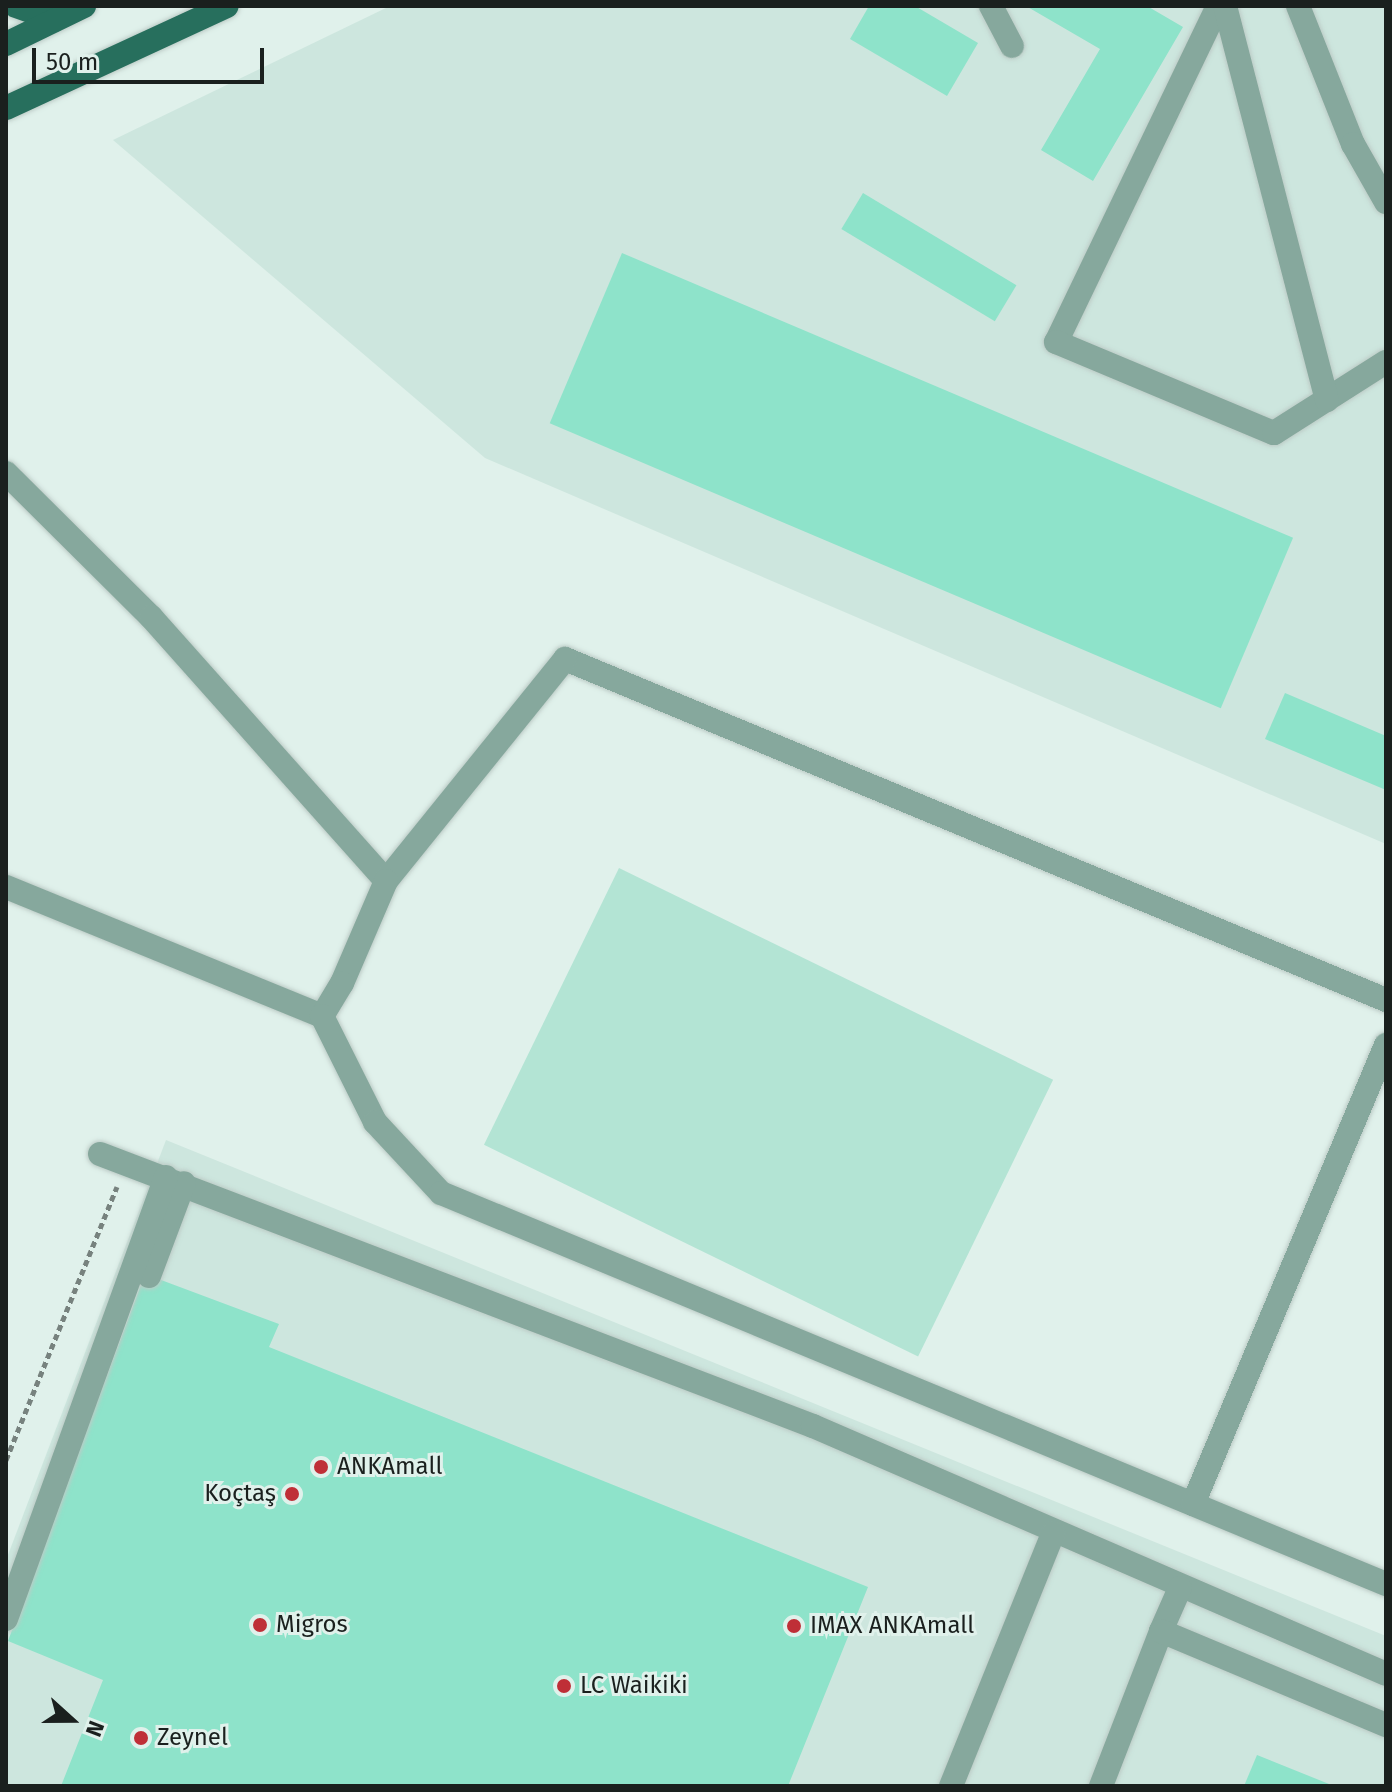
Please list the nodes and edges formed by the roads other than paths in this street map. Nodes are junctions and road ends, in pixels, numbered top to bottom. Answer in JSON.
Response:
{"nodes":[{"id":1,"x":16,"y":6,"type":"edge"},
{"id":2,"x":84,"y":6,"type":"edge"},
{"id":3,"x":227,"y":6,"type":"edge"},
{"id":4,"x":991,"y":6,"type":"edge"},
{"id":5,"x":1218,"y":6,"type":"edge"},
{"id":6,"x":1225,"y":6,"type":"edge"},
{"id":7,"x":1298,"y":6,"type":"edge"},
{"id":8,"x":55,"y":20,"type":"junction"},
{"id":9,"x":6,"y":44,"type":"edge"},
{"id":10,"x":1012,"y":46,"type":"dead end"},
{"id":11,"x":6,"y":108,"type":"edge"},
{"id":12,"x":1386,"y":202,"type":"edge"},
{"id":13,"x":1386,"y":362,"type":"edge"},
{"id":14,"x":1327,"y":400,"type":"junction"},
{"id":15,"x":6,"y":473,"type":"edge"},
{"id":16,"x":386,"y":881,"type":"junction"},
{"id":17,"x":6,"y":887,"type":"edge"},
{"id":18,"x":1386,"y":1000,"type":"edge"},
{"id":19,"x":322,"y":1016,"type":"junction"},
{"id":20,"x":1386,"y":1045,"type":"edge"},
{"id":21,"x":100,"y":1154,"type":"dead end"},
{"id":22,"x":175,"y":1180,"type":"junction"},
{"id":23,"x":149,"y":1276,"type":"dead end"},
{"id":24,"x":1193,"y":1504,"type":"junction"},
{"id":25,"x":1053,"y":1533,"type":"junction"},
{"id":26,"x":1386,"y":1584,"type":"edge"},
{"id":27,"x":1180,"y":1588,"type":"junction"},
{"id":28,"x":6,"y":1619,"type":"edge"},
{"id":29,"x":1161,"y":1631,"type":"junction"},
{"id":30,"x":1386,"y":1674,"type":"edge"},
{"id":31,"x":1386,"y":1725,"type":"edge"},
{"id":32,"x":951,"y":1786,"type":"edge"},
{"id":33,"x":1101,"y":1786,"type":"edge"}],
"edges":[{"from":1,"to":8,"type":"main road"},
{"from":2,"to":8,"type":"main road"},
{"from":3,"to":11,"type":"main road"},
{"from":4,"to":10,"type":"street"},
{"from":5,"to":14,"type":"street"},
{"from":6,"to":14,"type":"street"},
{"from":7,"to":12,"type":"street"},
{"from":8,"to":9,"type":"main road"},
{"from":13,"to":14,"type":"street"},
{"from":15,"to":16,"type":"street"},
{"from":16,"to":18,"type":"street"},
{"from":16,"to":19,"type":"street"},
{"from":17,"to":19,"type":"street"},
{"from":19,"to":24,"type":"street"},
{"from":20,"to":24,"type":"street"},
{"from":21,"to":22,"type":"street"},
{"from":22,"to":23,"type":"street"},
{"from":22,"to":25,"type":"street"},
{"from":22,"to":28,"type":"street"},
{"from":24,"to":26,"type":"street"},
{"from":25,"to":27,"type":"street"},
{"from":25,"to":32,"type":"street"},
{"from":27,"to":29,"type":"street"},
{"from":27,"to":30,"type":"street"},
{"from":29,"to":31,"type":"street"},
{"from":29,"to":33,"type":"street"}]}
